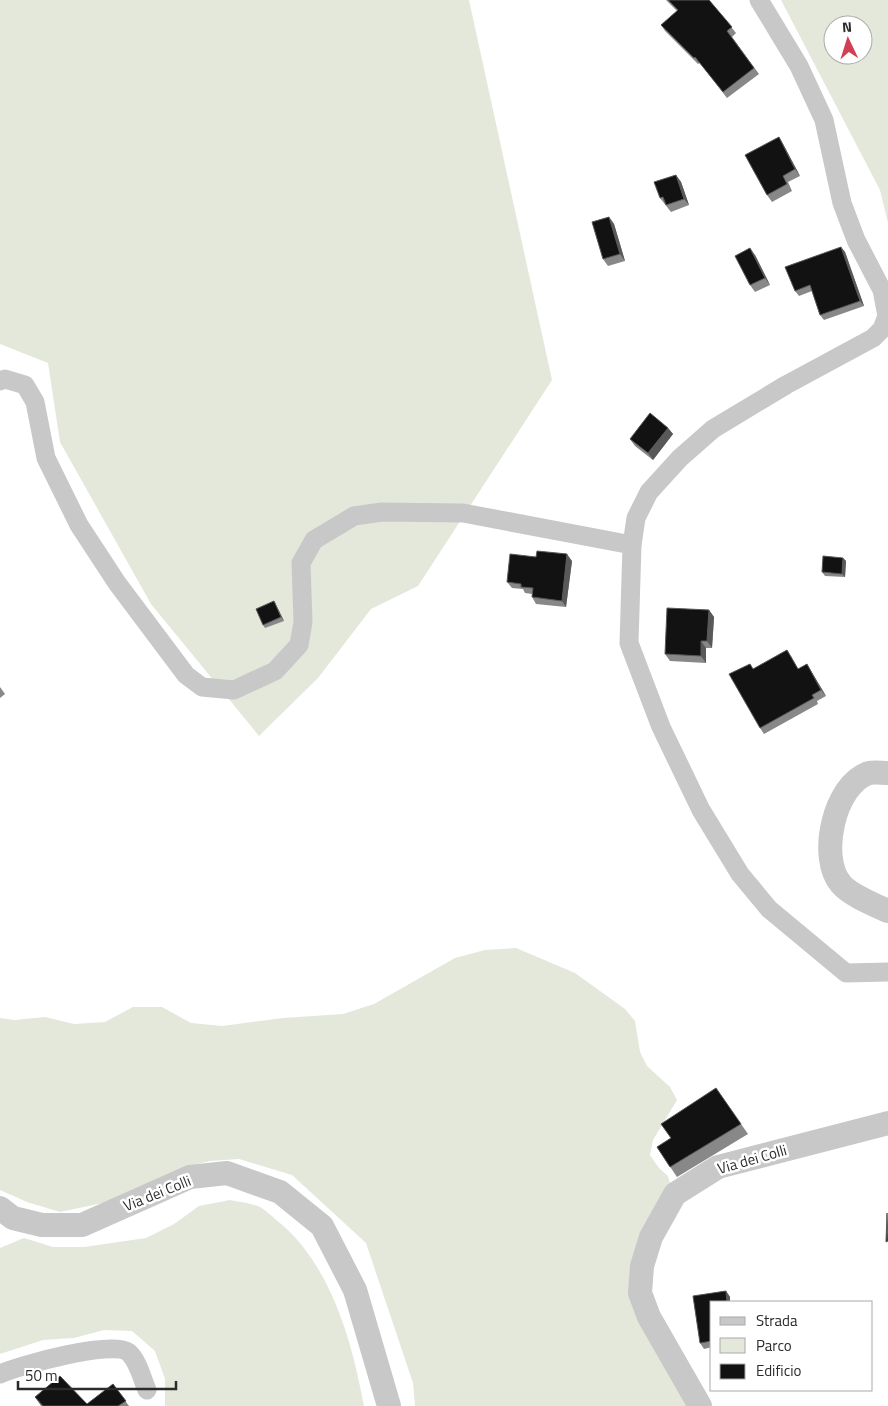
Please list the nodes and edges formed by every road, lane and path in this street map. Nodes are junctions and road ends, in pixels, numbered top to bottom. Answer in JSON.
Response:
{"nodes":[{"id":1,"x":759,"y":0,"type":"edge"},
{"id":2,"x":0,"y":381,"type":"edge"},
{"id":3,"x":632,"y":545,"type":"junction"},
{"id":4,"x":888,"y":773,"type":"edge"},
{"id":5,"x":888,"y":911,"type":"edge"},
{"id":6,"x":888,"y":972,"type":"edge"},
{"id":7,"x":888,"y":1123,"type":"edge"},
{"id":8,"x":0,"y":1208,"type":"edge"},
{"id":9,"x":0,"y":1374,"type":"edge"},
{"id":10,"x":146,"y":1390,"type":"dead end"},
{"id":11,"x":389,"y":1406,"type":"edge"},
{"id":12,"x":700,"y":1406,"type":"edge"}],
"edges":[{"from":1,"to":3,"type":"street"},
{"from":2,"to":3,"type":"street"},
{"from":3,"to":6,"type":"street"},
{"from":4,"to":5,"type":"street"},
{"from":7,"to":12,"type":"street","name":"Via dei Colli"},
{"from":8,"to":11,"type":"street","name":"Via dei Colli"},
{"from":9,"to":10,"type":"street"}]}
